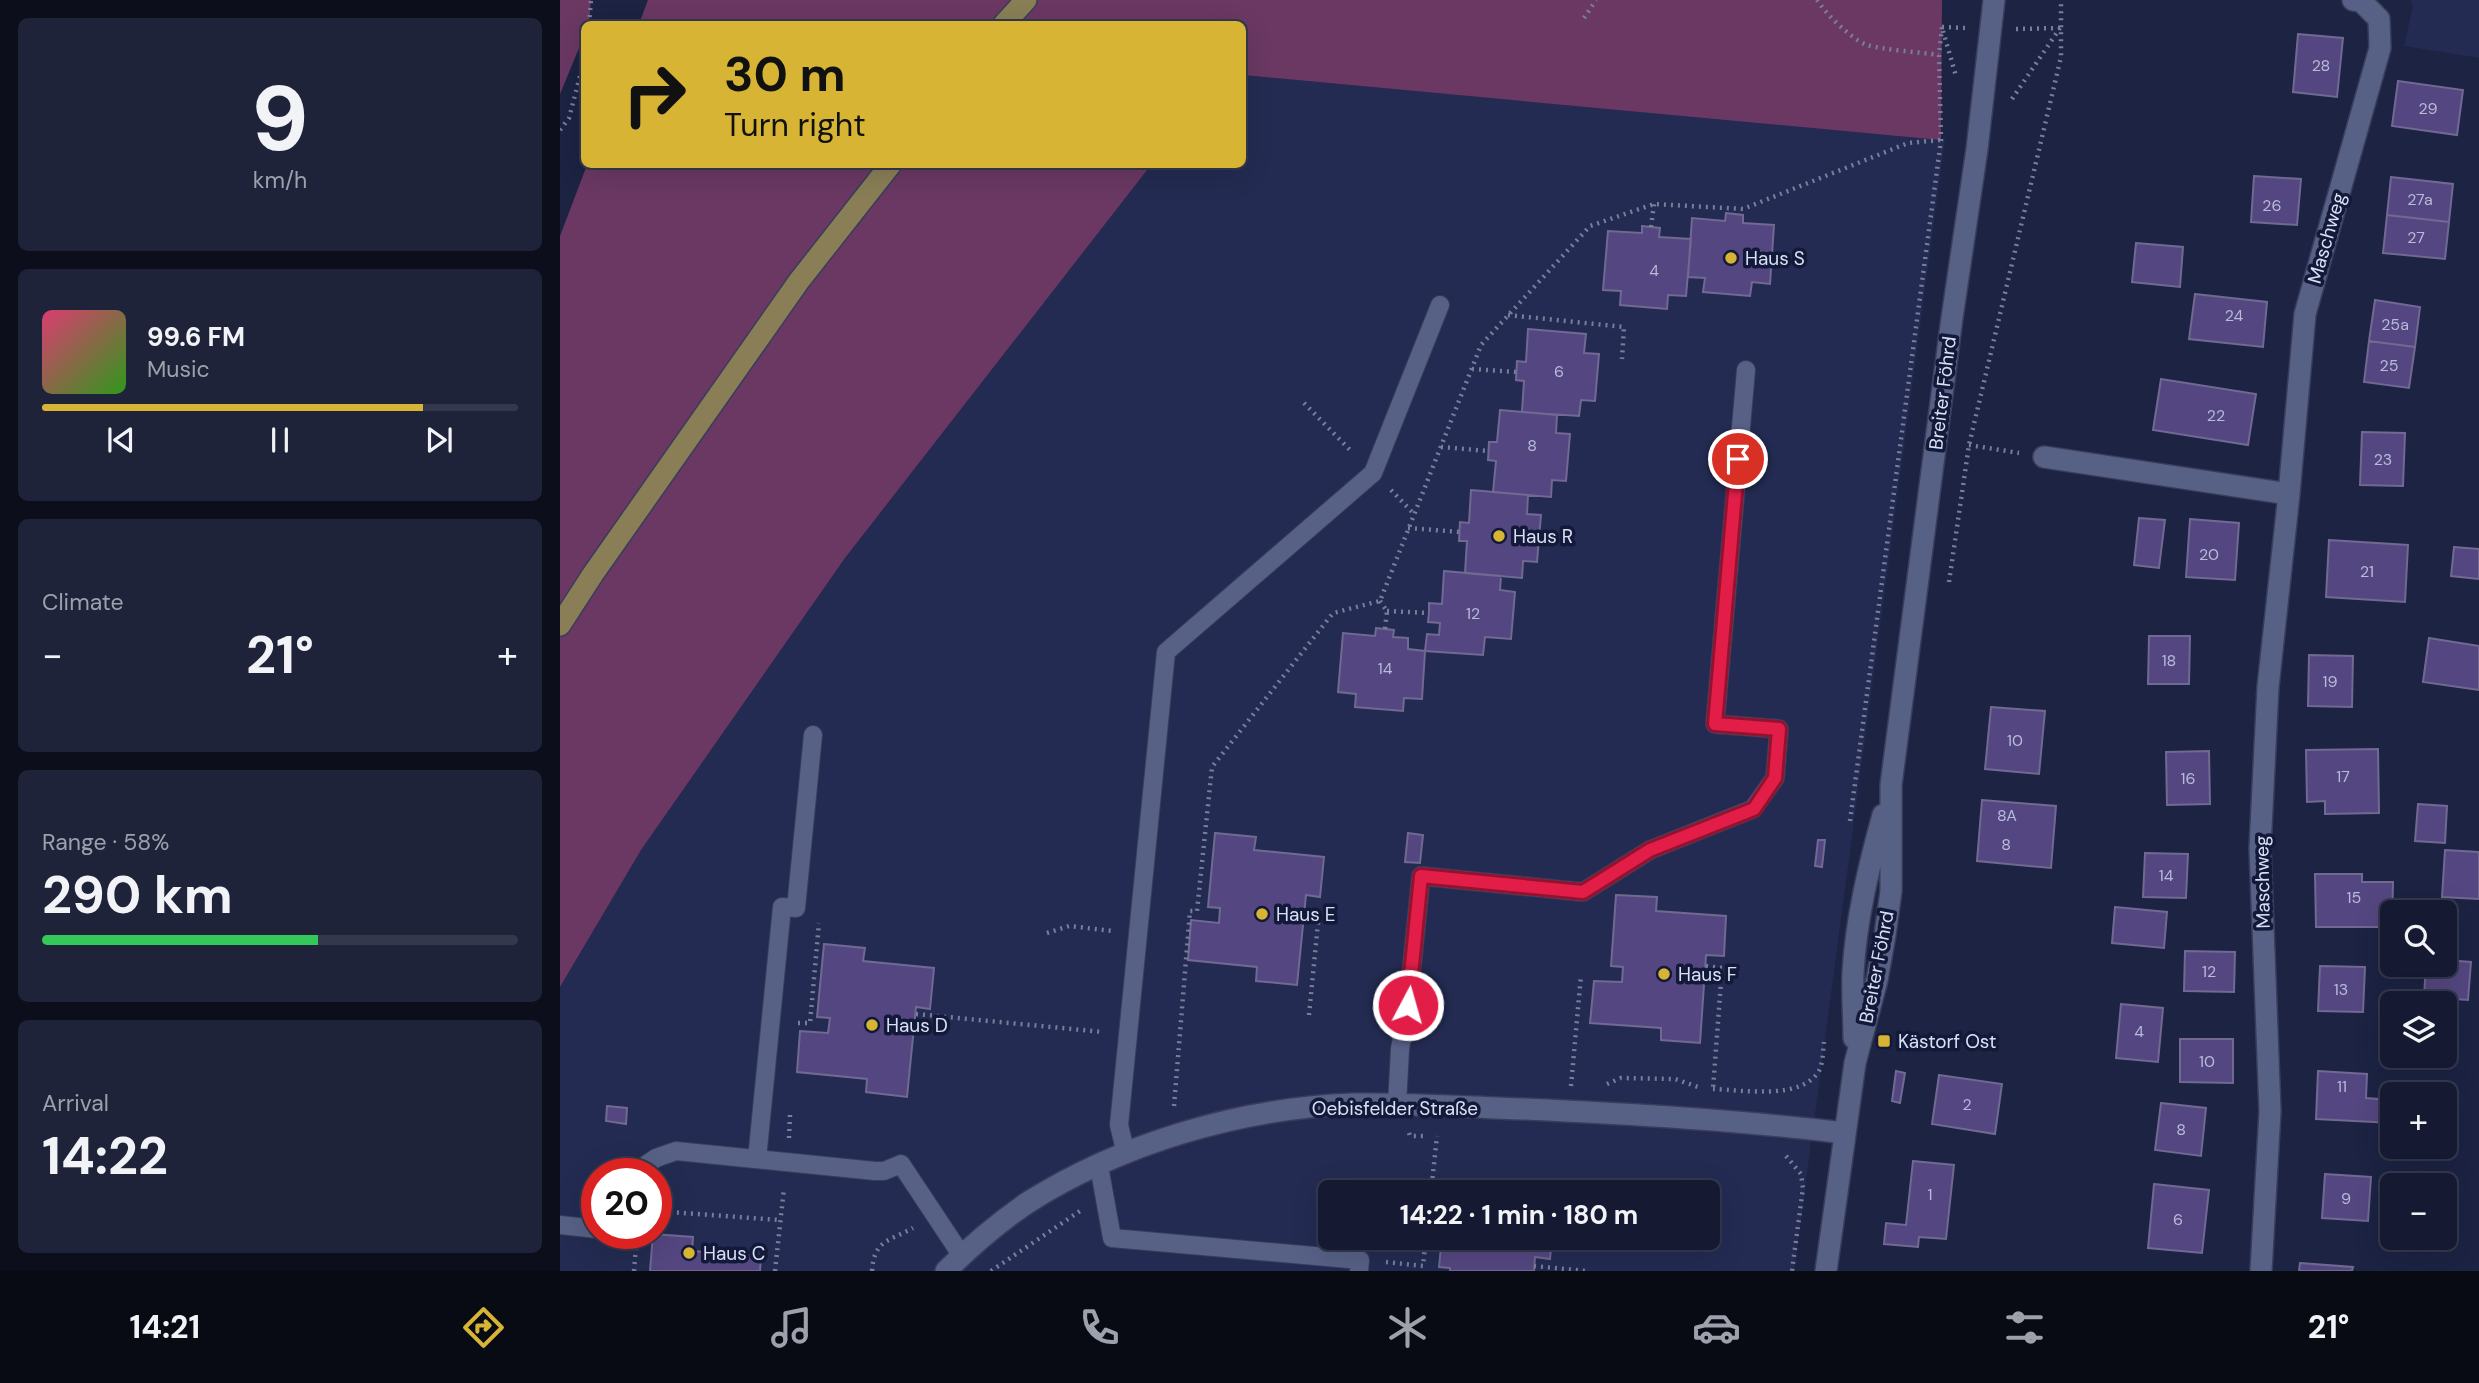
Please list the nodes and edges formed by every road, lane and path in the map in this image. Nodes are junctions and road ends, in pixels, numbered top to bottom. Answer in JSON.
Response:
{"nodes":[{"id":1,"x":591,"y":0,"type":"edge"},
{"id":2,"x":1026,"y":0,"type":"edge"},
{"id":3,"x":1596,"y":0,"type":"edge"},
{"id":4,"x":1817,"y":0,"type":"edge"},
{"id":5,"x":1994,"y":0,"type":"edge"},
{"id":6,"x":2061,"y":0,"type":"edge"},
{"id":7,"x":2353,"y":0,"type":"edge"},
{"id":8,"x":1584,"y":18,"type":"dead end"},
{"id":9,"x":589,"y":21,"type":"edge"},
{"id":10,"x":1007,"y":21,"type":"edge"},
{"id":11,"x":1942,"y":27,"type":"dead end"},
{"id":12,"x":2061,"y":27,"type":"junction"},
{"id":13,"x":1939,"y":55,"type":"junction"},
{"id":14,"x":581,"y":72,"type":"edge"},
{"id":15,"x":2006,"y":107,"type":"dead end"},
{"id":16,"x":560,"y":131,"type":"edge"},
{"id":17,"x":1941,"y":140,"type":"junction"},
{"id":18,"x":888,"y":168,"type":"edge"},
{"id":19,"x":1654,"y":204,"type":"junction"},
{"id":20,"x":1651,"y":227,"type":"dead end"},
{"id":21,"x":1440,"y":304,"type":"dead end"},
{"id":22,"x":1508,"y":315,"type":"junction"},
{"id":23,"x":1622,"y":359,"type":"dead end"},
{"id":24,"x":1472,"y":369,"type":"junction"},
{"id":25,"x":1746,"y":370,"type":"dead end"},
{"id":26,"x":1516,"y":372,"type":"dead end"},
{"id":27,"x":1969,"y":445,"type":"junction"},
{"id":28,"x":1441,"y":447,"type":"junction"},
{"id":29,"x":1488,"y":451,"type":"dead end"},
{"id":30,"x":2044,"y":457,"type":"joint"},
{"id":31,"x":2289,"y":494,"type":"junction"},
{"id":32,"x":1408,"y":528,"type":"junction"},
{"id":33,"x":1460,"y":532,"type":"dead end"},
{"id":34,"x":1947,"y":595,"type":"dead end"},
{"id":35,"x":1380,"y":601,"type":"junction"},
{"id":36,"x":1387,"y":611,"type":"junction"},
{"id":37,"x":1429,"y":612,"type":"dead end"},
{"id":38,"x":560,"y":625,"type":"edge"},
{"id":39,"x":1385,"y":629,"type":"dead end"},
{"id":40,"x":813,"y":735,"type":"dead end"},
{"id":41,"x":1849,"y":829,"type":"dead end"},
{"id":42,"x":820,"y":911,"type":"dead end"},
{"id":43,"x":1319,"y":913,"type":"dead end"},
{"id":44,"x":1047,"y":933,"type":"dead end"},
{"id":45,"x":1138,"y":933,"type":"junction"},
{"id":46,"x":1706,"y":966,"type":"dead end"},
{"id":47,"x":1581,"y":975,"type":"dead end"},
{"id":48,"x":916,"y":1014,"type":"dead end"},
{"id":49,"x":1309,"y":1016,"type":"dead end"},
{"id":50,"x":1826,"y":1033,"type":"dead end"},
{"id":51,"x":1128,"y":1034,"type":"junction"},
{"id":52,"x":796,"y":1035,"type":"dead end"},
{"id":53,"x":1571,"y":1084,"type":"junction"},
{"id":54,"x":1584,"y":1084,"type":"dead end"},
{"id":55,"x":1596,"y":1084,"type":"dead end"},
{"id":56,"x":1558,"y":1085,"type":"dead end"},
{"id":57,"x":1713,"y":1089,"type":"junction"},
{"id":58,"x":1184,"y":1103,"type":"dead end"},
{"id":59,"x":1397,"y":1105,"type":"junction"},
{"id":60,"x":1174,"y":1106,"type":"junction"},
{"id":61,"x":1162,"y":1110,"type":"dead end"},
{"id":62,"x":1569,"y":1111,"type":"junction"},
{"id":63,"x":790,"y":1112,"type":"dead end"},
{"id":64,"x":1844,"y":1133,"type":"junction"},
{"id":65,"x":1437,"y":1136,"type":"dead end"},
{"id":66,"x":1126,"y":1154,"type":"junction"},
{"id":67,"x":656,"y":1158,"type":"edge"},
{"id":68,"x":757,"y":1159,"type":"junction"},
{"id":69,"x":787,"y":1162,"type":"junction"},
{"id":70,"x":1099,"y":1166,"type":"junction"},
{"id":71,"x":1432,"y":1180,"type":"edge"},
{"id":72,"x":1803,"y":1188,"type":"dead end"},
{"id":73,"x":672,"y":1212,"type":"edge"},
{"id":74,"x":936,"y":1216,"type":"junction"},
{"id":75,"x":779,"y":1220,"type":"junction"},
{"id":76,"x":560,"y":1225,"type":"edge"},
{"id":77,"x":581,"y":1227,"type":"edge"},
{"id":78,"x":636,"y":1249,"type":"edge"},
{"id":79,"x":1425,"y":1250,"type":"edge"},
{"id":80,"x":962,"y":1256,"type":"junction"},
{"id":81,"x":1359,"y":1266,"type":"edge"},
{"id":82,"x":1534,"y":1266,"type":"dead end"},
{"id":83,"x":1407,"y":1268,"type":"edge"},
{"id":84,"x":634,"y":1271,"type":"edge"},
{"id":85,"x":775,"y":1271,"type":"edge"},
{"id":86,"x":872,"y":1271,"type":"edge"},
{"id":87,"x":946,"y":1271,"type":"edge"},
{"id":88,"x":1585,"y":1271,"type":"edge"},
{"id":89,"x":1792,"y":1271,"type":"edge"},
{"id":90,"x":1826,"y":1271,"type":"edge"},
{"id":91,"x":2261,"y":1271,"type":"edge"}],
"edges":[{"from":1,"to":9,"type":"path"},
{"from":2,"to":10,"type":"main road"},
{"from":3,"to":8,"type":"path"},
{"from":4,"to":13,"type":"path"},
{"from":5,"to":64,"type":"street","name":"Breiter Föhrd"},
{"from":6,"to":12,"type":"path"},
{"from":7,"to":31,"type":"street","name":"Maschweg"},
{"from":11,"to":13,"type":"path"},
{"from":12,"to":15,"type":"path"},
{"from":12,"to":27,"type":"path"},
{"from":13,"to":17,"type":"path"},
{"from":14,"to":16,"type":"path"},
{"from":17,"to":19,"type":"path"},
{"from":17,"to":41,"type":"path"},
{"from":18,"to":38,"type":"main road"},
{"from":19,"to":20,"type":"path"},
{"from":19,"to":22,"type":"path"},
{"from":21,"to":45,"type":"lane"},
{"from":22,"to":23,"type":"path"},
{"from":22,"to":24,"type":"path"},
{"from":24,"to":26,"type":"path"},
{"from":24,"to":28,"type":"path"},
{"from":25,"to":59,"type":"lane"},
{"from":27,"to":30,"type":"path"},
{"from":27,"to":34,"type":"path"},
{"from":28,"to":29,"type":"path"},
{"from":28,"to":32,"type":"path"},
{"from":30,"to":31,"type":"street"},
{"from":31,"to":91,"type":"street","name":"Maschweg"},
{"from":32,"to":33,"type":"path"},
{"from":32,"to":35,"type":"path"},
{"from":35,"to":36,"type":"path"},
{"from":35,"to":60,"type":"path"},
{"from":36,"to":37,"type":"path"},
{"from":36,"to":39,"type":"path"},
{"from":40,"to":68,"type":"lane"},
{"from":42,"to":52,"type":"path"},
{"from":43,"to":49,"type":"path"},
{"from":44,"to":45,"type":"path"},
{"from":45,"to":51,"type":"lane"},
{"from":46,"to":57,"type":"path"},
{"from":47,"to":53,"type":"path"},
{"from":48,"to":51,"type":"path"},
{"from":50,"to":57,"type":"path"},
{"from":51,"to":66,"type":"lane"},
{"from":53,"to":54,"type":"path"},
{"from":53,"to":56,"type":"path"},
{"from":53,"to":62,"type":"path"},
{"from":55,"to":57,"type":"path"},
{"from":58,"to":60,"type":"path"},
{"from":59,"to":62,"type":"street","name":"Oebisfelder Straße"},
{"from":59,"to":66,"type":"street","name":"Oebisfelder Straße"},
{"from":60,"to":61,"type":"path"},
{"from":62,"to":64,"type":"street","name":"Oebisfelder Straße"},
{"from":63,"to":69,"type":"path"},
{"from":64,"to":90,"type":"street","name":"Breiter Föhrd"},
{"from":65,"to":71,"type":"path"},
{"from":66,"to":70,"type":"street","name":"Oebisfelder Straße"},
{"from":67,"to":68,"type":"lane"},
{"from":68,"to":69,"type":"lane"},
{"from":69,"to":74,"type":"lane"},
{"from":69,"to":75,"type":"path"},
{"from":70,"to":80,"type":"street","name":"Oebisfelder Straße"},
{"from":70,"to":81,"type":"lane"},
{"from":72,"to":89,"type":"path"},
{"from":73,"to":75,"type":"path"},
{"from":74,"to":80,"type":"lane"},
{"from":74,"to":86,"type":"path"},
{"from":75,"to":85,"type":"path"},
{"from":76,"to":77,"type":"lane"},
{"from":78,"to":84,"type":"path"},
{"from":79,"to":83,"type":"path"},
{"from":80,"to":87,"type":"street","name":"Oebisfelder Straße"},
{"from":81,"to":83,"type":"path"},
{"from":82,"to":88,"type":"path"}]}
